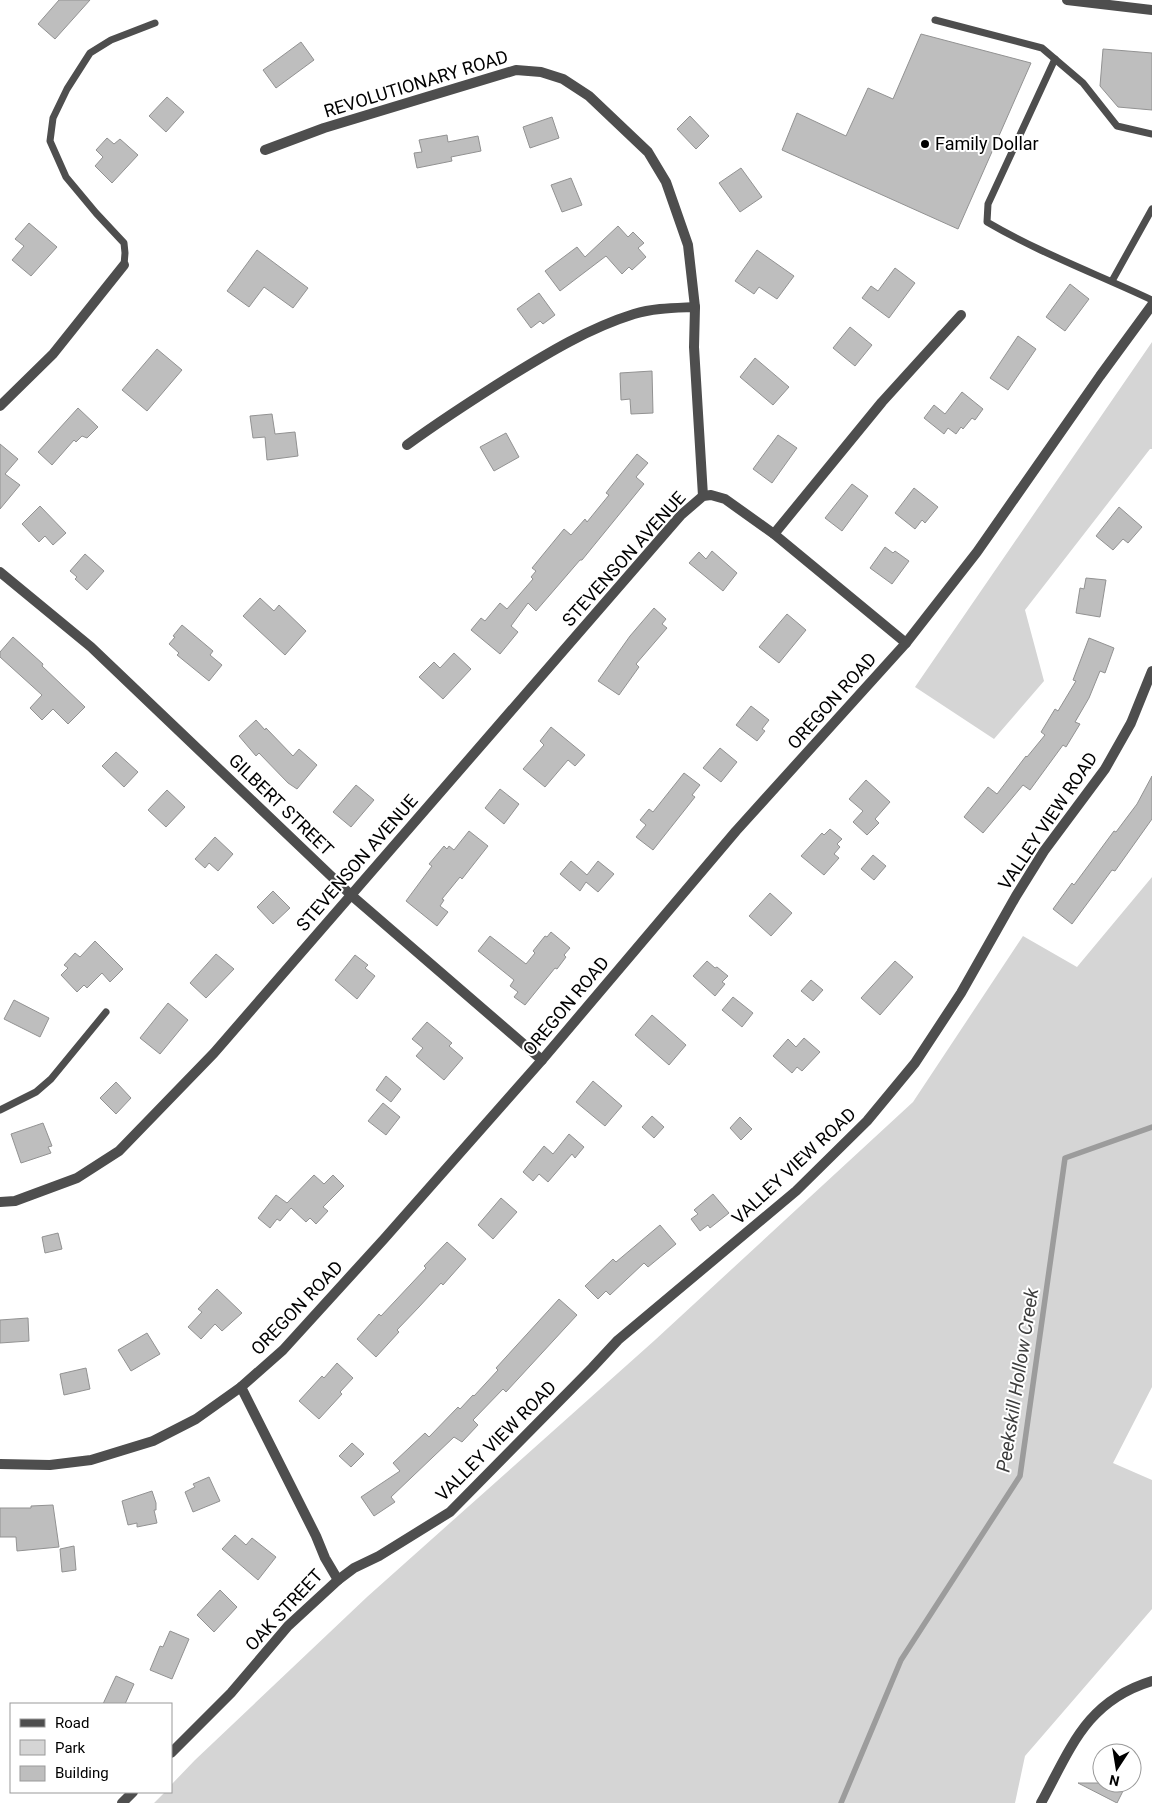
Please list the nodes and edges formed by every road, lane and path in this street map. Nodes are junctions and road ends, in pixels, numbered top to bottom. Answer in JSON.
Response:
{"nodes":[{"id":1,"x":1067,"y":0,"type":"edge"},
{"id":2,"x":1152,"y":10,"type":"edge"},
{"id":3,"x":935,"y":20,"type":"dead end"},
{"id":4,"x":155,"y":23,"type":"dead end"},
{"id":5,"x":1055,"y":59,"type":"junction"},
{"id":6,"x":1152,"y":134,"type":"edge"},
{"id":7,"x":265,"y":150,"type":"dead end"},
{"id":8,"x":1152,"y":209,"type":"edge"},
{"id":9,"x":124,"y":265,"type":"joint"},
{"id":10,"x":1112,"y":281,"type":"junction"},
{"id":11,"x":1152,"y":300,"type":"edge"},
{"id":12,"x":1152,"y":305,"type":"edge"},
{"id":13,"x":695,"y":307,"type":"junction"},
{"id":14,"x":961,"y":315,"type":"dead end"},
{"id":15,"x":0,"y":406,"type":"edge"},
{"id":16,"x":407,"y":444,"type":"dead end"},
{"id":17,"x":703,"y":496,"type":"junction"},
{"id":18,"x":774,"y":534,"type":"junction"},
{"id":19,"x":0,"y":572,"type":"edge"},
{"id":20,"x":906,"y":643,"type":"junction"},
{"id":21,"x":1152,"y":671,"type":"edge"},
{"id":22,"x":351,"y":895,"type":"junction"},
{"id":23,"x":106,"y":1012,"type":"dead end"},
{"id":24,"x":542,"y":1060,"type":"junction"},
{"id":25,"x":0,"y":1110,"type":"edge"},
{"id":26,"x":0,"y":1202,"type":"edge"},
{"id":27,"x":241,"y":1387,"type":"junction"},
{"id":28,"x":0,"y":1464,"type":"edge"},
{"id":29,"x":338,"y":1580,"type":"junction"},
{"id":30,"x":1152,"y":1681,"type":"edge"},
{"id":31,"x":172,"y":1753,"type":"edge"},
{"id":32,"x":132,"y":1793,"type":"edge"},
{"id":33,"x":122,"y":1803,"type":"edge"},
{"id":34,"x":1041,"y":1803,"type":"edge"}],
"edges":[{"from":1,"to":2,"type":"street"},
{"from":3,"to":5,"type":"lane"},
{"from":4,"to":9,"type":"lane"},
{"from":5,"to":6,"type":"lane"},
{"from":5,"to":10,"type":"lane"},
{"from":7,"to":13,"type":"street","name":"REVOLUTIONARY ROAD"},
{"from":8,"to":10,"type":"lane"},
{"from":9,"to":15,"type":"street"},
{"from":10,"to":11,"type":"lane"},
{"from":12,"to":20,"type":"street","name":"OREGON ROAD"},
{"from":13,"to":16,"type":"street"},
{"from":13,"to":17,"type":"street","name":"REVOLUTIONARY ROAD"},
{"from":14,"to":18,"type":"street"},
{"from":17,"to":18,"type":"street"},
{"from":17,"to":22,"type":"street","name":"STEVENSON AVENUE"},
{"from":18,"to":20,"type":"street"},
{"from":19,"to":22,"type":"street","name":"GILBERT STREET"},
{"from":20,"to":24,"type":"street","name":"OREGON ROAD"},
{"from":21,"to":29,"type":"street","name":"VALLEY VIEW ROAD"},
{"from":22,"to":24,"type":"street","name":"GILBERT STREET"},
{"from":22,"to":26,"type":"street","name":"STEVENSON AVENUE"},
{"from":23,"to":25,"type":"lane"},
{"from":24,"to":27,"type":"street","name":"OREGON ROAD"},
{"from":27,"to":28,"type":"street","name":"OREGON ROAD"},
{"from":27,"to":29,"type":"street","name":"OAK STREET"},
{"from":29,"to":31,"type":"street","name":"OAK STREET"},
{"from":30,"to":34,"type":"street"},
{"from":32,"to":33,"type":"street"}]}
